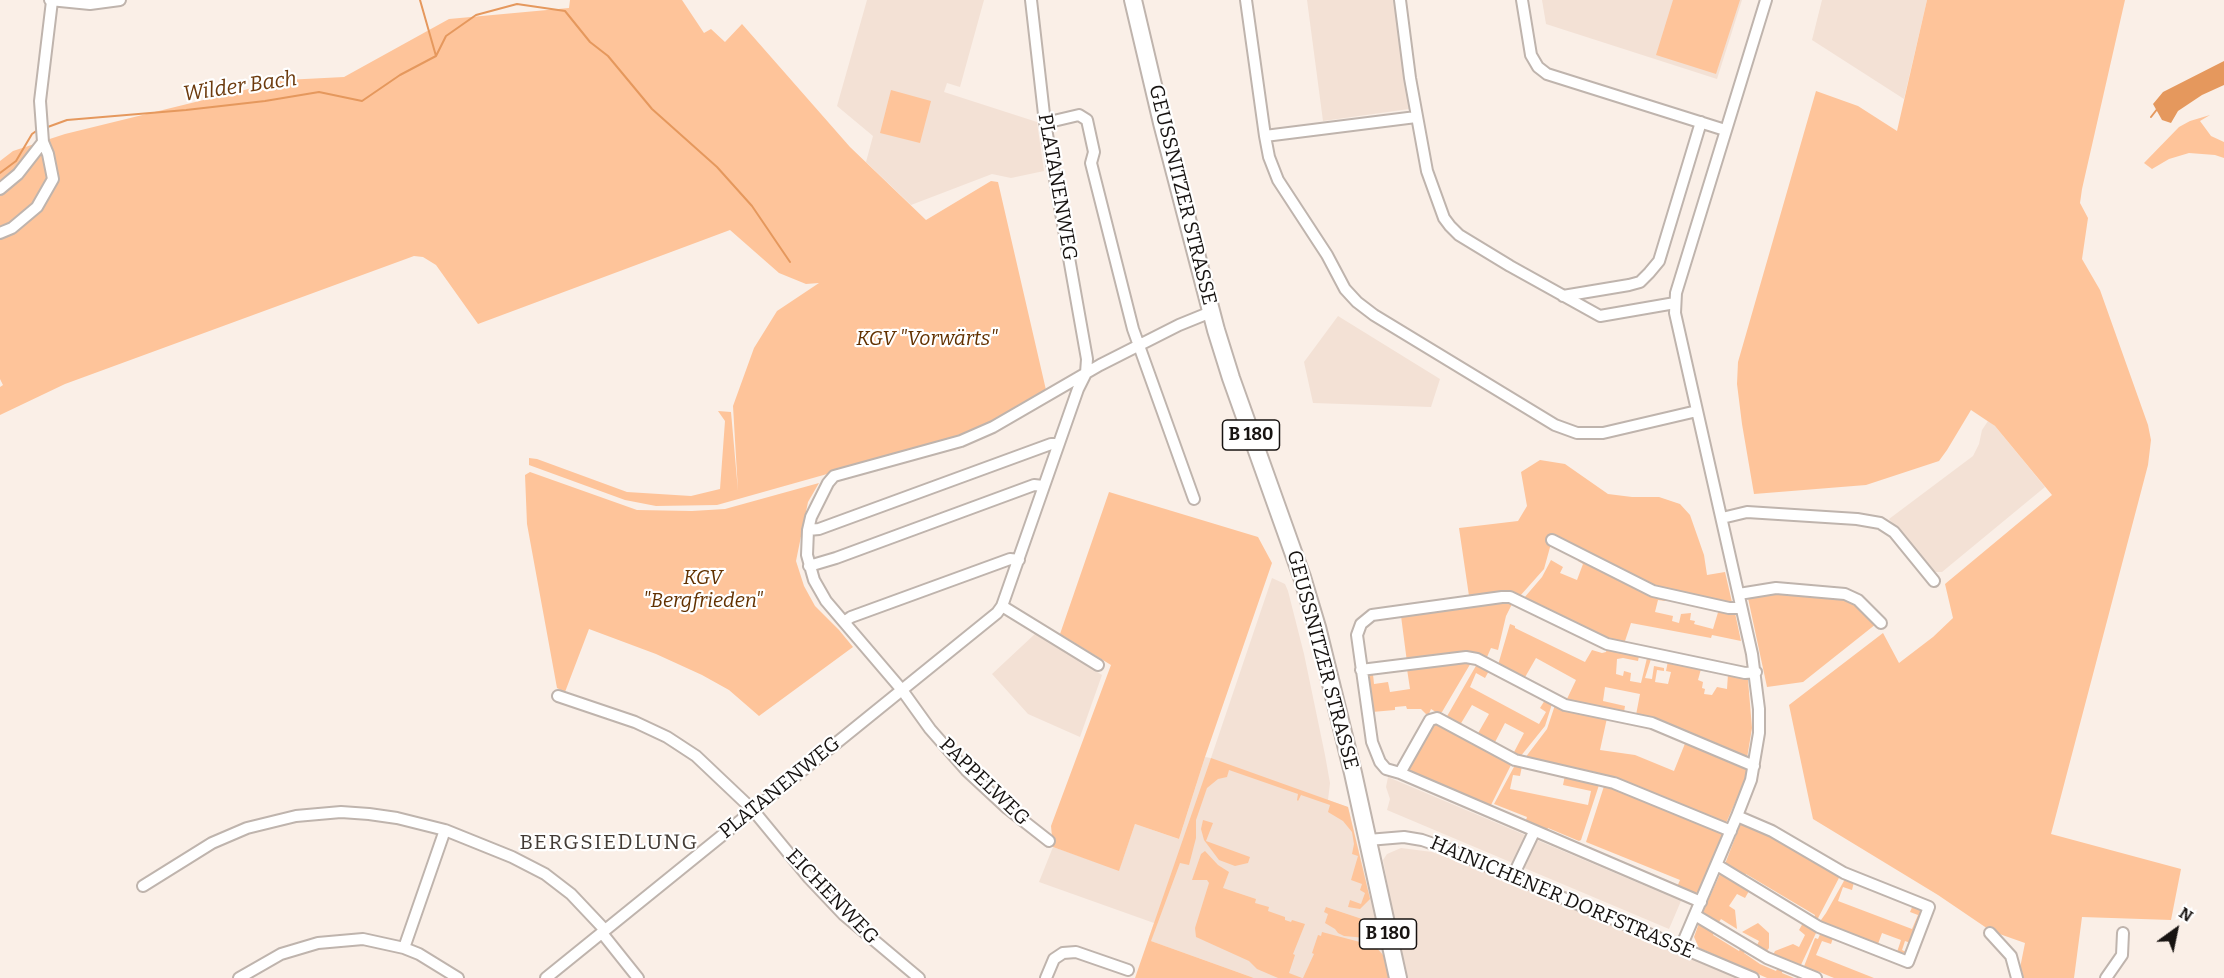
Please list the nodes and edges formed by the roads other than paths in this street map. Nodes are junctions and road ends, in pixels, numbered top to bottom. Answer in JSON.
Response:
{"nodes":[{"id":1,"x":120,"y":0,"type":"edge"},
{"id":2,"x":1031,"y":0,"type":"edge"},
{"id":3,"x":1133,"y":0,"type":"edge"},
{"id":4,"x":1246,"y":0,"type":"edge"},
{"id":5,"x":1400,"y":0,"type":"edge"},
{"id":6,"x":1522,"y":0,"type":"edge"},
{"id":7,"x":1766,"y":0,"type":"edge"},
{"id":8,"x":51,"y":1,"type":"edge"},
{"id":9,"x":1416,"y":117,"type":"junction"},
{"id":10,"x":1701,"y":122,"type":"junction"},
{"id":11,"x":1045,"y":123,"type":"junction"},
{"id":12,"x":1725,"y":130,"type":"junction"},
{"id":13,"x":42,"y":134,"type":"junction"},
{"id":14,"x":1265,"y":136,"type":"junction"},
{"id":15,"x":0,"y":189,"type":"edge"},
{"id":16,"x":0,"y":233,"type":"edge"},
{"id":17,"x":1563,"y":296,"type":"junction"},
{"id":18,"x":1675,"y":303,"type":"junction"},
{"id":19,"x":1211,"y":312,"type":"junction"},
{"id":20,"x":1138,"y":345,"type":"junction"},
{"id":21,"x":1086,"y":373,"type":"junction"},
{"id":22,"x":1697,"y":411,"type":"junction"},
{"id":23,"x":1058,"y":444,"type":"junction"},
{"id":24,"x":1039,"y":486,"type":"junction"},
{"id":25,"x":1194,"y":499,"type":"dead end"},
{"id":26,"x":1722,"y":518,"type":"junction"},
{"id":27,"x":808,"y":530,"type":"junction"},
{"id":28,"x":1552,"y":540,"type":"dead end"},
{"id":29,"x":1018,"y":560,"type":"junction"},
{"id":30,"x":809,"y":566,"type":"junction"},
{"id":31,"x":1934,"y":581,"type":"dead end"},
{"id":32,"x":1738,"y":594,"type":"junction"},
{"id":33,"x":1002,"y":606,"type":"junction"},
{"id":34,"x":1742,"y":608,"type":"junction"},
{"id":35,"x":844,"y":622,"type":"junction"},
{"id":36,"x":1881,"y":623,"type":"dead end"},
{"id":37,"x":1098,"y":665,"type":"dead end"},
{"id":38,"x":1361,"y":670,"type":"junction"},
{"id":39,"x":1756,"y":672,"type":"junction"},
{"id":40,"x":902,"y":690,"type":"junction"},
{"id":41,"x":558,"y":696,"type":"dead end"},
{"id":42,"x":1754,"y":766,"type":"junction"},
{"id":43,"x":1400,"y":773,"type":"junction"},
{"id":44,"x":753,"y":810,"type":"junction"},
{"id":45,"x":1737,"y":816,"type":"junction"},
{"id":46,"x":445,"y":830,"type":"junction"},
{"id":47,"x":1731,"y":831,"type":"junction"},
{"id":48,"x":1534,"y":832,"type":"junction"},
{"id":49,"x":1368,"y":840,"type":"junction"},
{"id":50,"x":1049,"y":841,"type":"dead end"},
{"id":51,"x":1717,"y":865,"type":"junction"},
{"id":52,"x":1513,"y":876,"type":"junction"},
{"id":53,"x":143,"y":886,"type":"dead end"},
{"id":54,"x":1701,"y":902,"type":"junction"},
{"id":55,"x":1695,"y":915,"type":"junction"},
{"id":56,"x":604,"y":931,"type":"junction"},
{"id":57,"x":1990,"y":933,"type":"dead end"},
{"id":58,"x":2123,"y":933,"type":"dead end"},
{"id":59,"x":1680,"y":947,"type":"junction"},
{"id":60,"x":404,"y":948,"type":"junction"},
{"id":61,"x":1128,"y":970,"type":"dead end"},
{"id":62,"x":239,"y":978,"type":"edge"},
{"id":63,"x":458,"y":978,"type":"edge"},
{"id":64,"x":546,"y":978,"type":"edge"},
{"id":65,"x":638,"y":978,"type":"edge"},
{"id":66,"x":919,"y":978,"type":"edge"},
{"id":67,"x":1046,"y":978,"type":"edge"},
{"id":68,"x":1398,"y":978,"type":"edge"},
{"id":69,"x":1753,"y":978,"type":"edge"},
{"id":70,"x":1816,"y":978,"type":"edge"},
{"id":71,"x":2017,"y":978,"type":"edge"},
{"id":72,"x":2106,"y":978,"type":"edge"}],
"edges":[{"from":1,"to":8,"type":"street"},
{"from":2,"to":11,"type":"street","name":"PLATANENWEG"},
{"from":3,"to":19,"type":"main road","name":"GEUSSNITZER STRASSE","number":"B 180"},
{"from":4,"to":14,"type":"street"},
{"from":5,"to":9,"type":"street"},
{"from":6,"to":10,"type":"street"},
{"from":7,"to":12,"type":"street"},
{"from":8,"to":13,"type":"street"},
{"from":9,"to":14,"type":"street"},
{"from":9,"to":17,"type":"street"},
{"from":10,"to":12,"type":"street"},
{"from":10,"to":17,"type":"street"},
{"from":11,"to":20,"type":"street"},
{"from":11,"to":21,"type":"street","name":"PLATANENWEG"},
{"from":12,"to":18,"type":"street"},
{"from":13,"to":15,"type":"street"},
{"from":13,"to":16,"type":"street"},
{"from":14,"to":22,"type":"street"},
{"from":17,"to":18,"type":"street"},
{"from":18,"to":22,"type":"street"},
{"from":19,"to":20,"type":"street"},
{"from":19,"to":49,"type":"main road","name":"GEUSSNITZER STRASSE","number":"B 180"},
{"from":20,"to":21,"type":"street"},
{"from":20,"to":25,"type":"street"},
{"from":21,"to":23,"type":"street","name":"PLATANENWEG"},
{"from":21,"to":27,"type":"street"},
{"from":22,"to":26,"type":"street"},
{"from":23,"to":24,"type":"street","name":"PLATANENWEG"},
{"from":23,"to":27,"type":"street"},
{"from":24,"to":29,"type":"street","name":"PLATANENWEG"},
{"from":24,"to":30,"type":"street"},
{"from":26,"to":31,"type":"street"},
{"from":26,"to":32,"type":"street"},
{"from":27,"to":30,"type":"street"},
{"from":28,"to":34,"type":"street"},
{"from":29,"to":33,"type":"street","name":"PLATANENWEG"},
{"from":29,"to":35,"type":"street"},
{"from":30,"to":35,"type":"street"},
{"from":32,"to":34,"type":"street"},
{"from":32,"to":36,"type":"street"},
{"from":33,"to":37,"type":"street"},
{"from":33,"to":40,"type":"street","name":"PLATANENWEG"},
{"from":34,"to":39,"type":"street"},
{"from":35,"to":40,"type":"street"},
{"from":38,"to":39,"type":"street"},
{"from":38,"to":42,"type":"street"},
{"from":38,"to":43,"type":"street"},
{"from":39,"to":42,"type":"street"},
{"from":40,"to":44,"type":"street","name":"PLATANENWEG"},
{"from":40,"to":50,"type":"street","name":"PAPPELWEG"},
{"from":41,"to":44,"type":"street","name":"EICHENWEG"},
{"from":42,"to":45,"type":"street"},
{"from":43,"to":47,"type":"street"},
{"from":43,"to":48,"type":"street"},
{"from":44,"to":56,"type":"street","name":"PLATANENWEG"},
{"from":44,"to":66,"type":"street","name":"EICHENWEG"},
{"from":45,"to":47,"type":"street"},
{"from":45,"to":51,"type":"street"},
{"from":46,"to":53,"type":"street"},
{"from":46,"to":56,"type":"street"},
{"from":46,"to":60,"type":"street"},
{"from":47,"to":51,"type":"street"},
{"from":48,"to":52,"type":"street"},
{"from":48,"to":54,"type":"street"},
{"from":49,"to":52,"type":"street","name":"HAINICHENER DORFSTRASSE"},
{"from":49,"to":68,"type":"main road","name":"GEUSSNITZER STRASSE","number":"B 180"},
{"from":51,"to":54,"type":"street"},
{"from":52,"to":59,"type":"street","name":"HAINICHENER DORFSTRASSE"},
{"from":54,"to":55,"type":"street"},
{"from":55,"to":59,"type":"street"},
{"from":55,"to":70,"type":"street"},
{"from":56,"to":64,"type":"street","name":"PLATANENWEG"},
{"from":56,"to":65,"type":"street"},
{"from":57,"to":71,"type":"street"},
{"from":58,"to":72,"type":"street"},
{"from":59,"to":69,"type":"street","name":"HAINICHENER DORFSTRASSE"},
{"from":60,"to":62,"type":"street"},
{"from":60,"to":63,"type":"street"},
{"from":61,"to":67,"type":"street"}]}
